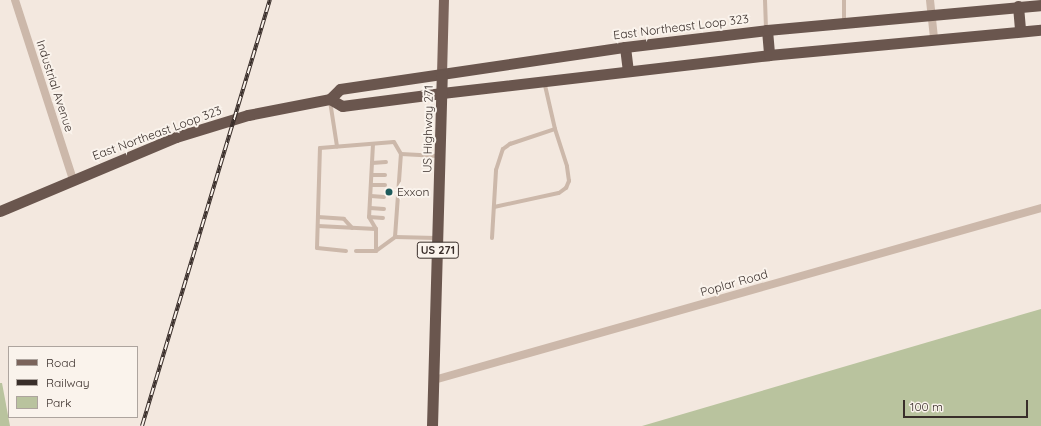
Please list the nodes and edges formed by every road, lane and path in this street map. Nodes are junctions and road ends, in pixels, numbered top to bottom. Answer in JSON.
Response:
{"nodes":[{"id":1,"x":15,"y":0,"type":"edge"},
{"id":2,"x":444,"y":0,"type":"edge"},
{"id":3,"x":765,"y":0,"type":"edge"},
{"id":4,"x":844,"y":0,"type":"edge"},
{"id":5,"x":930,"y":0,"type":"edge"},
{"id":6,"x":1041,"y":5,"type":"edge"},
{"id":7,"x":1018,"y":6,"type":"junction"},
{"id":8,"x":932,"y":14,"type":"junction"},
{"id":9,"x":844,"y":22,"type":"junction"},
{"id":10,"x":766,"y":30,"type":"junction"},
{"id":11,"x":1041,"y":30,"type":"edge"},
{"id":12,"x":1020,"y":31,"type":"junction"},
{"id":13,"x":934,"y":39,"type":"junction"},
{"id":14,"x":625,"y":47,"type":"junction"},
{"id":15,"x":769,"y":55,"type":"junction"},
{"id":16,"x":628,"y":71,"type":"junction"},
{"id":17,"x":442,"y":75,"type":"junction"},
{"id":18,"x":544,"y":81,"type":"junction"},
{"id":19,"x":442,"y":93,"type":"junction"},
{"id":20,"x":330,"y":99,"type":"junction"},
{"id":21,"x":555,"y":129,"type":"junction"},
{"id":22,"x":373,"y":144,"type":"junction"},
{"id":23,"x":337,"y":146,"type":"junction"},
{"id":24,"x":401,"y":154,"type":"junction"},
{"id":25,"x":440,"y":156,"type":"junction"},
{"id":26,"x":386,"y":162,"type":"dead end"},
{"id":27,"x":372,"y":163,"type":"junction"},
{"id":28,"x":372,"y":175,"type":"junction"},
{"id":29,"x":386,"y":175,"type":"dead end"},
{"id":30,"x":73,"y":180,"type":"junction"},
{"id":31,"x":372,"y":185,"type":"junction"},
{"id":32,"x":385,"y":186,"type":"dead end"},
{"id":33,"x":371,"y":196,"type":"junction"},
{"id":34,"x":384,"y":197,"type":"dead end"},
{"id":35,"x":494,"y":207,"type":"junction"},
{"id":36,"x":370,"y":208,"type":"junction"},
{"id":37,"x":1041,"y":208,"type":"edge"},
{"id":38,"x":384,"y":209,"type":"dead end"},
{"id":39,"x":0,"y":210,"type":"edge"},
{"id":40,"x":318,"y":217,"type":"junction"},
{"id":41,"x":369,"y":217,"type":"junction"},
{"id":42,"x":383,"y":218,"type":"dead end"},
{"id":43,"x":318,"y":226,"type":"junction"},
{"id":44,"x":352,"y":228,"type":"junction"},
{"id":45,"x":376,"y":229,"type":"junction"},
{"id":46,"x":395,"y":237,"type":"junction"},
{"id":47,"x":438,"y":238,"type":"junction"},
{"id":48,"x":492,"y":238,"type":"dead end"},
{"id":49,"x":346,"y":250,"type":"dead end"},
{"id":50,"x":356,"y":251,"type":"dead end"},
{"id":51,"x":376,"y":252,"type":"junction"},
{"id":52,"x":434,"y":380,"type":"junction"},
{"id":53,"x":432,"y":426,"type":"edge"}],
"edges":[{"from":1,"to":30,"type":"street","name":"Industrial Avenue"},
{"from":2,"to":17,"type":"main road","name":"US Highway 271","number":"US 271"},
{"from":3,"to":10,"type":"lane"},
{"from":4,"to":9,"type":"lane"},
{"from":5,"to":8,"type":"street"},
{"from":6,"to":7,"type":"highway","name":"East Northeast Loop 323"},
{"from":7,"to":8,"type":"highway","name":"East Northeast Loop 323"},
{"from":7,"to":12,"type":"highway"},
{"from":8,"to":9,"type":"highway","name":"East Northeast Loop 323"},
{"from":8,"to":13,"type":"street"},
{"from":9,"to":10,"type":"highway","name":"East Northeast Loop 323"},
{"from":10,"to":14,"type":"highway","name":"East Northeast Loop 323"},
{"from":10,"to":15,"type":"highway"},
{"from":11,"to":12,"type":"highway"},
{"from":12,"to":13,"type":"highway"},
{"from":13,"to":15,"type":"highway"},
{"from":14,"to":16,"type":"highway"},
{"from":14,"to":17,"type":"highway","name":"East Northeast Loop 323"},
{"from":15,"to":16,"type":"highway"},
{"from":16,"to":18,"type":"highway"},
{"from":17,"to":19,"type":"highway","name":"US Highway 271","number":"US 271"},
{"from":17,"to":20,"type":"highway","name":"East Northeast Loop 323"},
{"from":18,"to":19,"type":"highway"},
{"from":18,"to":21,"type":"lane"},
{"from":19,"to":20,"type":"highway"},
{"from":19,"to":25,"type":"highway","name":"US Highway 271","number":"US 271"},
{"from":20,"to":23,"type":"lane"},
{"from":20,"to":30,"type":"highway","name":"East Northeast Loop 323"},
{"from":21,"to":35,"type":"lane"},
{"from":21,"to":35,"type":"lane"},
{"from":22,"to":23,"type":"lane"},
{"from":22,"to":24,"type":"lane"},
{"from":22,"to":27,"type":"lane"},
{"from":23,"to":40,"type":"lane"},
{"from":24,"to":25,"type":"lane"},
{"from":24,"to":46,"type":"lane"},
{"from":25,"to":47,"type":"highway","name":"US Highway 271","number":"US 271"},
{"from":26,"to":27,"type":"lane"},
{"from":27,"to":28,"type":"lane"},
{"from":28,"to":29,"type":"lane"},
{"from":28,"to":31,"type":"lane"},
{"from":30,"to":39,"type":"highway","name":"East Northeast Loop 323"},
{"from":31,"to":32,"type":"lane"},
{"from":31,"to":33,"type":"lane"},
{"from":33,"to":34,"type":"lane"},
{"from":33,"to":36,"type":"lane"},
{"from":35,"to":48,"type":"lane"},
{"from":36,"to":38,"type":"lane"},
{"from":36,"to":41,"type":"lane"},
{"from":37,"to":52,"type":"street","name":"Poplar Road"},
{"from":40,"to":43,"type":"lane"},
{"from":40,"to":44,"type":"lane"},
{"from":41,"to":42,"type":"lane"},
{"from":41,"to":45,"type":"lane"},
{"from":43,"to":44,"type":"lane"},
{"from":43,"to":49,"type":"lane"},
{"from":44,"to":45,"type":"lane"},
{"from":45,"to":51,"type":"lane"},
{"from":46,"to":47,"type":"lane"},
{"from":46,"to":51,"type":"lane"},
{"from":47,"to":52,"type":"highway","name":"US Highway 271","number":"US 271"},
{"from":50,"to":51,"type":"lane"},
{"from":52,"to":53,"type":"highway","name":"US Highway 271","number":"US 271"}]}
